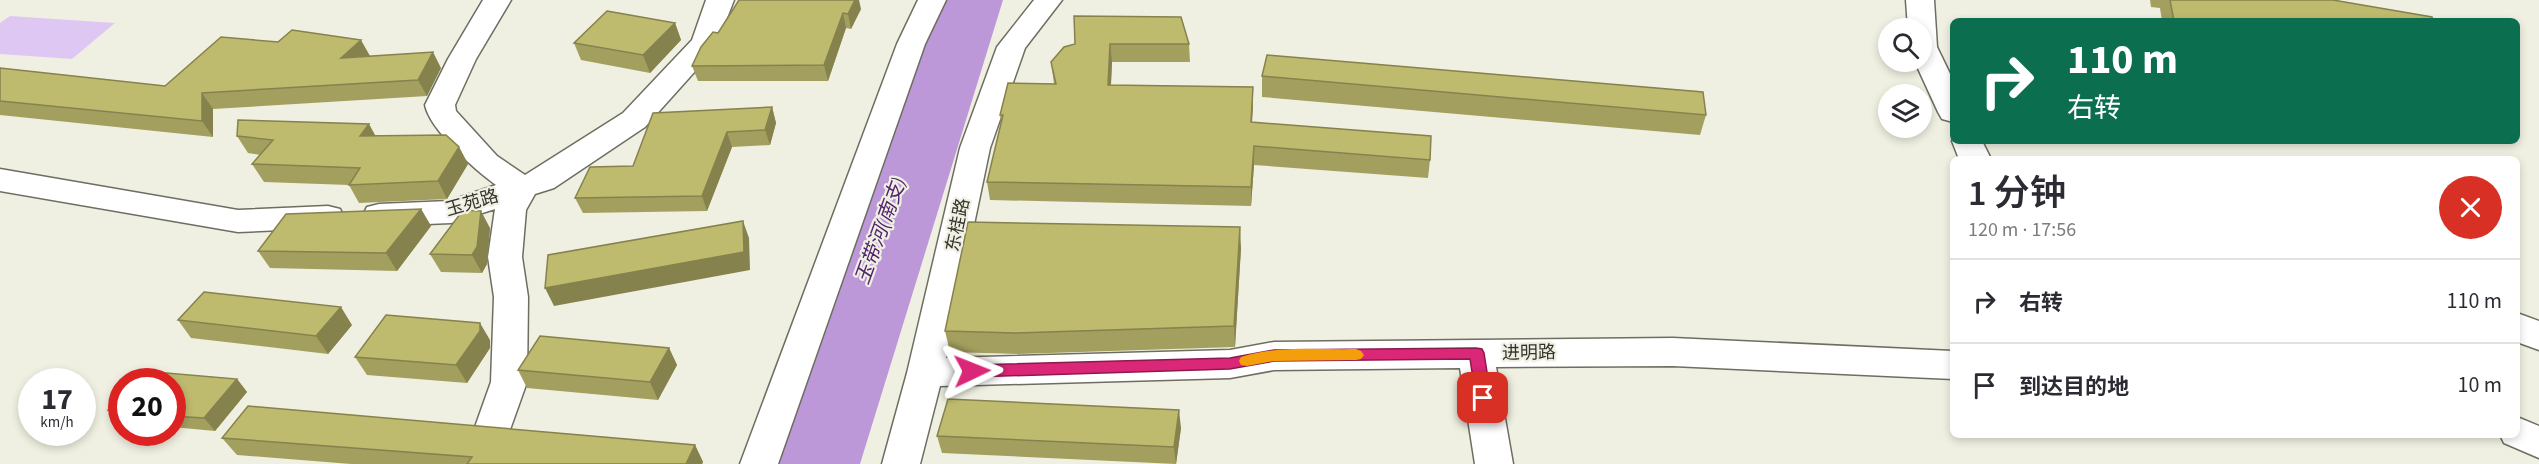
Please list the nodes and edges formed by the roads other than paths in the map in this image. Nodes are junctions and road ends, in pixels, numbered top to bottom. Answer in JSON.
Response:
{"nodes":[{"id":1,"x":497,"y":0,"type":"edge"},
{"id":2,"x":720,"y":0,"type":"edge"},
{"id":3,"x":932,"y":0,"type":"edge"},
{"id":4,"x":1048,"y":0,"type":"edge"},
{"id":5,"x":1920,"y":0,"type":"edge"},
{"id":6,"x":1950,"y":106,"type":"edge"},
{"id":7,"x":0,"y":180,"type":"edge"},
{"id":8,"x":522,"y":188,"type":"junction"},
{"id":9,"x":2520,"y":328,"type":"edge"},
{"id":10,"x":2539,"y":337,"type":"edge"},
{"id":11,"x":1476,"y":353,"type":"junction"},
{"id":12,"x":1950,"y":364,"type":"edge"},
{"id":13,"x":926,"y":372,"type":"junction"},
{"id":14,"x":494,"y":428,"type":"edge"},
{"id":15,"x":2520,"y":434,"type":"edge"},
{"id":16,"x":2539,"y":443,"type":"edge"},
{"id":17,"x":759,"y":464,"type":"edge"},
{"id":18,"x":901,"y":464,"type":"edge"},
{"id":19,"x":1494,"y":464,"type":"edge"}],
"edges":[{"from":1,"to":8,"type":"street"},
{"from":2,"to":8,"type":"street","name":"玉苑路"},
{"from":3,"to":17,"type":"street"},
{"from":4,"to":13,"type":"street","name":"东桂路"},
{"from":5,"to":6,"type":"street"},
{"from":7,"to":8,"type":"street","name":"玉苑路"},
{"from":8,"to":14,"type":"street"},
{"from":9,"to":10,"type":"street"},
{"from":11,"to":12,"type":"street","name":"进明路"},
{"from":11,"to":13,"type":"street","name":"进明路"},
{"from":11,"to":19,"type":"street"},
{"from":13,"to":18,"type":"street","name":"东桂路"},
{"from":15,"to":16,"type":"street"}]}
